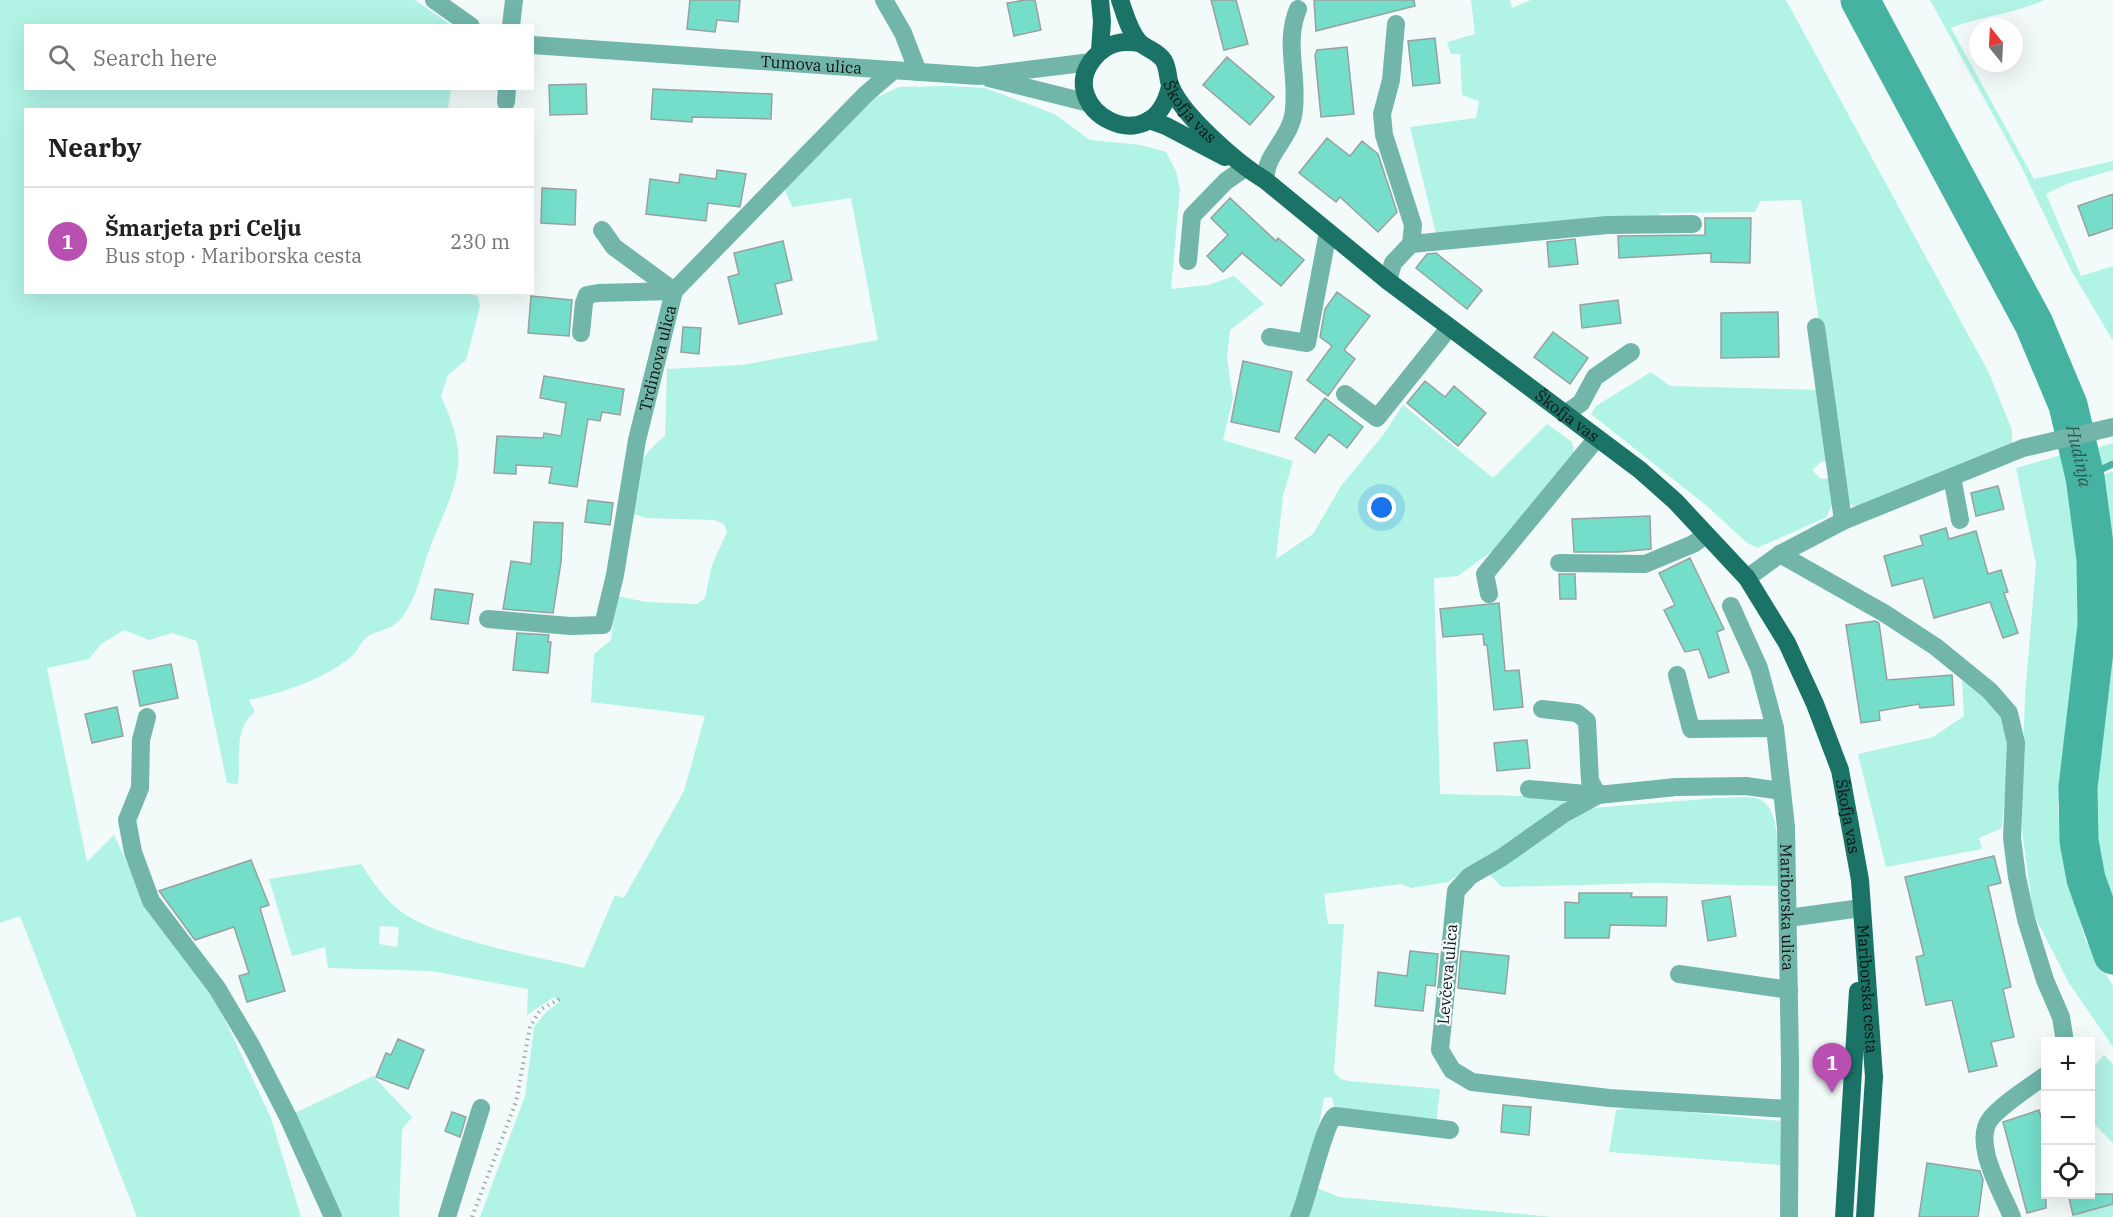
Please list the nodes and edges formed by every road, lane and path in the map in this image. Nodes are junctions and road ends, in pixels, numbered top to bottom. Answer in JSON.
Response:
{"nodes":[{"id":1,"x":434,"y":0,"type":"edge"},
{"id":2,"x":514,"y":0,"type":"edge"},
{"id":3,"x":884,"y":0,"type":"edge"},
{"id":4,"x":1100,"y":0,"type":"edge"},
{"id":5,"x":1120,"y":0,"type":"edge"},
{"id":6,"x":1298,"y":9,"type":"dead end"},
{"id":7,"x":468,"y":24,"type":"edge"},
{"id":8,"x":511,"y":24,"type":"edge"},
{"id":9,"x":1396,"y":24,"type":"dead end"},
{"id":10,"x":1140,"y":43,"type":"junction"},
{"id":11,"x":534,"y":45,"type":"edge"},
{"id":12,"x":1095,"y":56,"type":"junction"},
{"id":13,"x":894,"y":70,"type":"junction"},
{"id":14,"x":918,"y":72,"type":"junction"},
{"id":15,"x":978,"y":76,"type":"junction"},
{"id":16,"x":1170,"y":87,"type":"junction"},
{"id":17,"x":1089,"y":103,"type":"junction"},
{"id":18,"x":1149,"y":120,"type":"junction"},
{"id":19,"x":1245,"y":168,"type":"junction"},
{"id":20,"x":1264,"y":180,"type":"junction"},
{"id":21,"x":1693,"y":224,"type":"dead end"},
{"id":22,"x":602,"y":230,"type":"dead end"},
{"id":23,"x":1328,"y":232,"type":"junction"},
{"id":24,"x":1411,"y":244,"type":"junction"},
{"id":25,"x":1188,"y":261,"type":"dead end"},
{"id":26,"x":1388,"y":281,"type":"junction"},
{"id":27,"x":674,"y":291,"type":"junction"},
{"id":28,"x":1816,"y":327,"type":"dead end"},
{"id":29,"x":1449,"y":328,"type":"junction"},
{"id":30,"x":581,"y":333,"type":"dead end"},
{"id":31,"x":1270,"y":337,"type":"dead end"},
{"id":32,"x":1631,"y":352,"type":"dead end"},
{"id":33,"x":1345,"y":394,"type":"dead end"},
{"id":34,"x":1565,"y":414,"type":"junction"},
{"id":35,"x":2112,"y":427,"type":"edge"},
{"id":36,"x":1598,"y":438,"type":"junction"},
{"id":37,"x":1952,"y":477,"type":"junction"},
{"id":38,"x":1960,"y":520,"type":"dead end"},
{"id":39,"x":1843,"y":521,"type":"junction"},
{"id":40,"x":1706,"y":534,"type":"junction"},
{"id":41,"x":1780,"y":554,"type":"junction"},
{"id":42,"x":1559,"y":563,"type":"dead end"},
{"id":43,"x":1747,"y":578,"type":"junction"},
{"id":44,"x":1489,"y":594,"type":"dead end"},
{"id":45,"x":1731,"y":606,"type":"dead end"},
{"id":46,"x":488,"y":619,"type":"dead end"},
{"id":47,"x":1677,"y":675,"type":"dead end"},
{"id":48,"x":1542,"y":709,"type":"dead end"},
{"id":49,"x":147,"y":717,"type":"dead end"},
{"id":50,"x":1775,"y":728,"type":"junction"},
{"id":51,"x":1529,"y":789,"type":"dead end"},
{"id":52,"x":1782,"y":790,"type":"junction"},
{"id":53,"x":1598,"y":795,"type":"junction"},
{"id":54,"x":1861,"y":908,"type":"junction"},
{"id":55,"x":1788,"y":918,"type":"junction"},
{"id":56,"x":1863,"y":935,"type":"junction"},
{"id":57,"x":1679,"y":974,"type":"dead end"},
{"id":58,"x":1790,"y":990,"type":"junction"},
{"id":59,"x":561,"y":998,"type":"dead end"},
{"id":60,"x":2064,"y":1037,"type":"edge"},
{"id":61,"x":2041,"y":1079,"type":"edge"},
{"id":62,"x":481,"y":1108,"type":"dead end"},
{"id":63,"x":1789,"y":1109,"type":"junction"},
{"id":64,"x":1450,"y":1130,"type":"dead end"},
{"id":65,"x":333,"y":1217,"type":"edge"},
{"id":66,"x":447,"y":1217,"type":"edge"},
{"id":67,"x":472,"y":1217,"type":"edge"},
{"id":68,"x":1299,"y":1217,"type":"edge"},
{"id":69,"x":1789,"y":1217,"type":"edge"},
{"id":70,"x":1844,"y":1217,"type":"edge"},
{"id":71,"x":1865,"y":1217,"type":"edge"},
{"id":72,"x":2012,"y":1217,"type":"edge"}],
"edges":[{"from":1,"to":7,"type":"street"},
{"from":2,"to":8,"type":"street"},
{"from":3,"to":14,"type":"street"},
{"from":4,"to":12,"type":"main road"},
{"from":5,"to":10,"type":"main road","name":"Škofja vas"},
{"from":6,"to":20,"type":"street"},
{"from":9,"to":24,"type":"street"},
{"from":10,"to":12,"type":"main road"},
{"from":10,"to":16,"type":"main road","name":"Škofja vas"},
{"from":11,"to":13,"type":"street","name":"Tumova ulica"},
{"from":12,"to":15,"type":"street","name":"Tumova ulica"},
{"from":12,"to":17,"type":"main road"},
{"from":13,"to":14,"type":"street","name":"Tumova ulica"},
{"from":13,"to":27,"type":"street","name":"Trdinova ulica"},
{"from":14,"to":15,"type":"street","name":"Tumova ulica"},
{"from":15,"to":17,"type":"street"},
{"from":16,"to":18,"type":"main road"},
{"from":16,"to":19,"type":"main road","name":"Škofja vas"},
{"from":17,"to":18,"type":"main road"},
{"from":18,"to":19,"type":"main road"},
{"from":19,"to":20,"type":"main road","name":"Škofja vas"},
{"from":19,"to":25,"type":"street"},
{"from":20,"to":23,"type":"main road","name":"Škofja vas"},
{"from":21,"to":24,"type":"street"},
{"from":22,"to":27,"type":"street"},
{"from":23,"to":26,"type":"main road","name":"Škofja vas"},
{"from":23,"to":31,"type":"street"},
{"from":24,"to":26,"type":"street"},
{"from":26,"to":29,"type":"main road","name":"Škofja vas"},
{"from":27,"to":30,"type":"street"},
{"from":27,"to":46,"type":"street","name":"Trdinova ulica"},
{"from":28,"to":39,"type":"street"},
{"from":29,"to":33,"type":"street"},
{"from":29,"to":34,"type":"main road","name":"Škofja vas"},
{"from":32,"to":34,"type":"street"},
{"from":34,"to":36,"type":"main road","name":"Škofja vas"},
{"from":35,"to":37,"type":"street"},
{"from":36,"to":40,"type":"main road","name":"Škofja vas"},
{"from":36,"to":44,"type":"street"},
{"from":37,"to":38,"type":"street"},
{"from":37,"to":39,"type":"street"},
{"from":39,"to":41,"type":"street"},
{"from":40,"to":42,"type":"street"},
{"from":40,"to":43,"type":"main road","name":"Škofja vas"},
{"from":41,"to":43,"type":"street"},
{"from":41,"to":60,"type":"street"},
{"from":43,"to":54,"type":"main road","name":"Škofja vas"},
{"from":45,"to":50,"type":"street","name":"Mariborska ulica"},
{"from":47,"to":50,"type":"street"},
{"from":48,"to":53,"type":"street"},
{"from":49,"to":65,"type":"street"},
{"from":50,"to":52,"type":"street","name":"Mariborska ulica"},
{"from":51,"to":53,"type":"street"},
{"from":52,"to":53,"type":"street","name":"Levčeva ulica"},
{"from":52,"to":55,"type":"street","name":"Mariborska ulica"},
{"from":53,"to":63,"type":"street","name":"Levčeva ulica"},
{"from":54,"to":55,"type":"street"},
{"from":54,"to":56,"type":"main road","name":"Škofja vas"},
{"from":55,"to":58,"type":"street","name":"Mariborska ulica"},
{"from":56,"to":70,"type":"main road","name":"Mariborska cesta"},
{"from":56,"to":71,"type":"main road","name":"Mariborska cesta"},
{"from":57,"to":58,"type":"street"},
{"from":58,"to":63,"type":"street","name":"Mariborska ulica"},
{"from":59,"to":67,"type":"path"},
{"from":61,"to":72,"type":"street"},
{"from":62,"to":66,"type":"street"},
{"from":63,"to":69,"type":"street","name":"Mariborska ulica"},
{"from":64,"to":68,"type":"street"}]}
